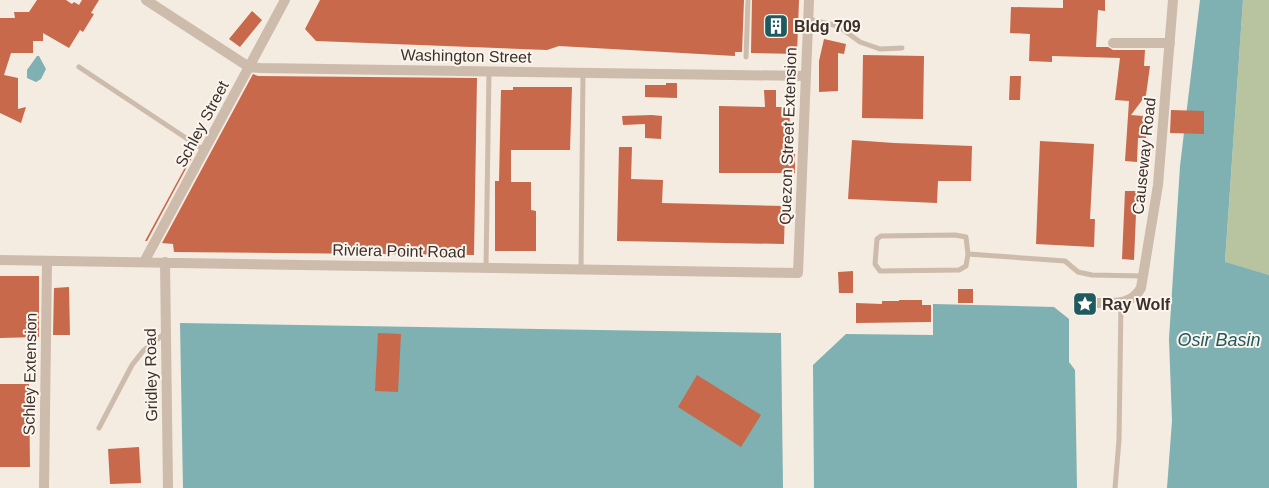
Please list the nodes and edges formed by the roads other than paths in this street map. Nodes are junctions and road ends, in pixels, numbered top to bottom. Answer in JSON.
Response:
{"nodes":[{"id":1,"x":146,"y":0,"type":"edge"},
{"id":2,"x":285,"y":0,"type":"edge"},
{"id":3,"x":748,"y":0,"type":"edge"},
{"id":4,"x":809,"y":0,"type":"edge"},
{"id":5,"x":1173,"y":0,"type":"edge"},
{"id":6,"x":808,"y":19,"type":"junction"},
{"id":7,"x":1113,"y":43,"type":"dead end"},
{"id":8,"x":1170,"y":44,"type":"junction"},
{"id":9,"x":902,"y":48,"type":"dead end"},
{"id":10,"x":746,"y":57,"type":"dead end"},
{"id":11,"x":79,"y":67,"type":"dead end"},
{"id":12,"x":249,"y":67,"type":"junction"},
{"id":13,"x":489,"y":71,"type":"junction"},
{"id":14,"x":583,"y":72,"type":"junction"},
{"id":15,"x":805,"y":76,"type":"junction"},
{"id":16,"x":204,"y":150,"type":"junction"},
{"id":17,"x":968,"y":254,"type":"junction"},
{"id":18,"x":0,"y":260,"type":"edge"},
{"id":19,"x":47,"y":261,"type":"junction"},
{"id":20,"x":144,"y":262,"type":"junction"},
{"id":21,"x":165,"y":262,"type":"junction"},
{"id":22,"x":486,"y":268,"type":"junction"},
{"id":23,"x":581,"y":269,"type":"junction"},
{"id":24,"x":798,"y":273,"type":"joint"},
{"id":25,"x":1144,"y":276,"type":"junction"},
{"id":26,"x":1121,"y":302,"type":"junction"},
{"id":27,"x":1093,"y":303,"type":"dead end"},
{"id":28,"x":166,"y":333,"type":"junction"},
{"id":29,"x":99,"y":428,"type":"dead end"},
{"id":30,"x":44,"y":488,"type":"edge"},
{"id":31,"x":168,"y":488,"type":"edge"},
{"id":32,"x":1115,"y":488,"type":"edge"}],
"edges":[{"from":1,"to":12,"type":"street","name":"Washington Street"},
{"from":2,"to":12,"type":"street","name":"Schley Street"},
{"from":3,"to":10,"type":"lane"},
{"from":4,"to":6,"type":"street","name":"Quezon Street Extension"},
{"from":5,"to":8,"type":"street","name":"Causeway Road"},
{"from":6,"to":9,"type":"lane"},
{"from":6,"to":15,"type":"street","name":"Quezon Street Extension"},
{"from":7,"to":8,"type":"street"},
{"from":8,"to":25,"type":"street","name":"Causeway Road"},
{"from":11,"to":16,"type":"lane"},
{"from":12,"to":13,"type":"street","name":"Washington Street"},
{"from":12,"to":16,"type":"street","name":"Schley Street"},
{"from":13,"to":14,"type":"street","name":"Washington Street"},
{"from":13,"to":22,"type":"lane"},
{"from":14,"to":15,"type":"street","name":"Washington Street"},
{"from":14,"to":23,"type":"lane"},
{"from":15,"to":24,"type":"street","name":"Quezon Street Extension"},
{"from":16,"to":20,"type":"street","name":"Schley Street"},
{"from":17,"to":17,"type":"lane"},
{"from":17,"to":25,"type":"lane"},
{"from":18,"to":19,"type":"street","name":"Riviera Point Road"},
{"from":19,"to":20,"type":"street","name":"Riviera Point Road"},
{"from":19,"to":30,"type":"street","name":"Schley Extension"},
{"from":20,"to":21,"type":"street","name":"Riviera Point Road"},
{"from":21,"to":22,"type":"street","name":"Riviera Point Road"},
{"from":21,"to":28,"type":"street","name":"Gridley Road"},
{"from":22,"to":23,"type":"street","name":"Riviera Point Road"},
{"from":23,"to":24,"type":"street","name":"Riviera Point Road"},
{"from":25,"to":26,"type":"street","name":"Causeway Road"},
{"from":26,"to":27,"type":"street"},
{"from":26,"to":32,"type":"lane"},
{"from":28,"to":29,"type":"lane"},
{"from":28,"to":31,"type":"street","name":"Gridley Road"}]}
